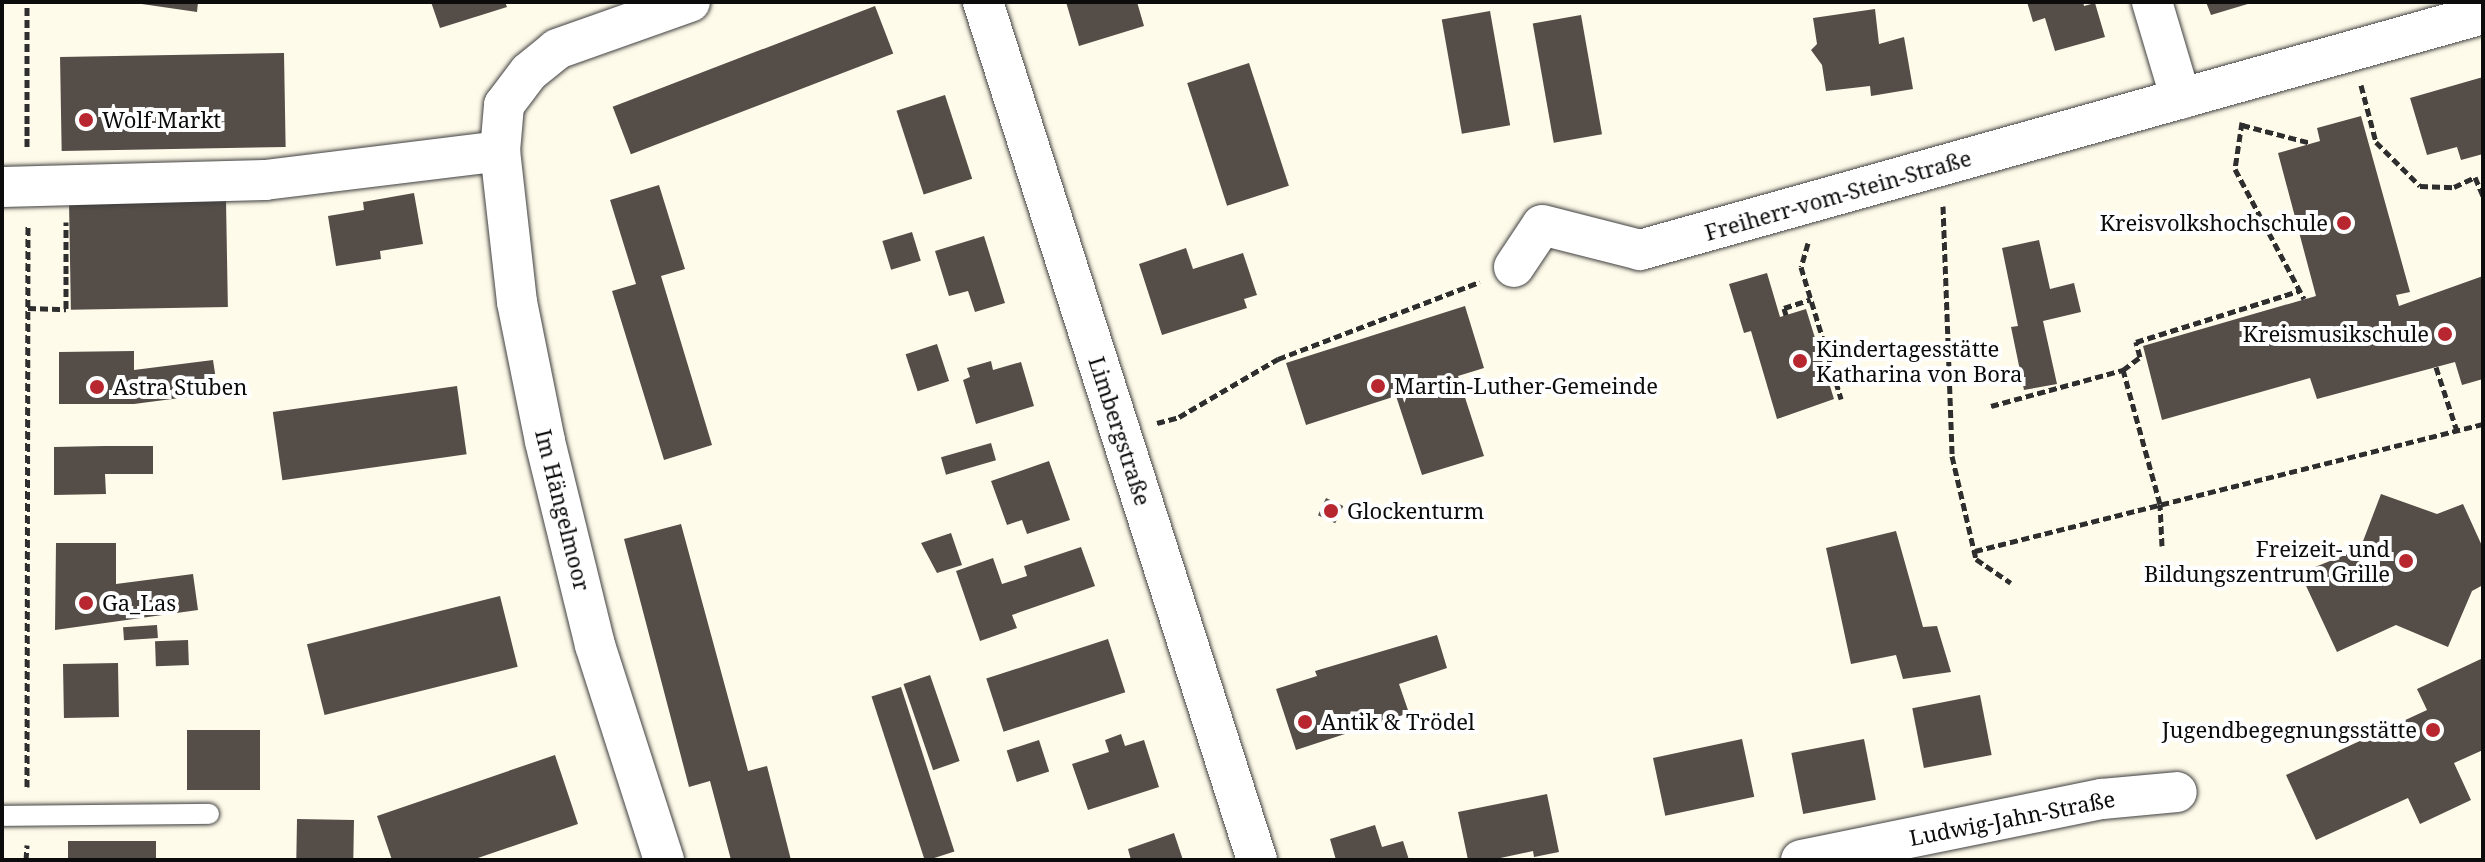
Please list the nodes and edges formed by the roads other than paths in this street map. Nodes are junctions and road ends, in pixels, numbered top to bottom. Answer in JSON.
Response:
{"nodes":[{"id":1,"x":690,"y":2,"type":"edge"},
{"id":2,"x":983,"y":2,"type":"edge"},
{"id":3,"x":2152,"y":2,"type":"edge"},
{"id":4,"x":2483,"y":14,"type":"edge"},
{"id":5,"x":2181,"y":99,"type":"junction"},
{"id":6,"x":500,"y":151,"type":"junction"},
{"id":7,"x":15,"y":186,"type":"edge"},
{"id":8,"x":1514,"y":267,"type":"road end"},
{"id":9,"x":2177,"y":792,"type":"dead end"},
{"id":10,"x":209,"y":814,"type":"dead end"},
{"id":11,"x":2,"y":816,"type":"edge"},
{"id":12,"x":664,"y":860,"type":"edge"},
{"id":13,"x":1257,"y":860,"type":"edge"},
{"id":14,"x":1801,"y":860,"type":"edge"}],
"edges":[{"from":1,"to":6,"type":"street","name":"Im Hängelmoor"},
{"from":2,"to":13,"type":"street","name":"Limbergstraße"},
{"from":3,"to":5,"type":"street"},
{"from":4,"to":5,"type":"street","name":"Freiherr-vom-Stein-Straße"},
{"from":5,"to":8,"type":"street","name":"Freiherr-vom-Stein-Straße"},
{"from":6,"to":7,"type":"street"},
{"from":6,"to":12,"type":"street","name":"Im Hängelmoor"},
{"from":9,"to":14,"type":"street","name":"Ludwig-Jahn-Straße"},
{"from":10,"to":11,"type":"lane"}]}
